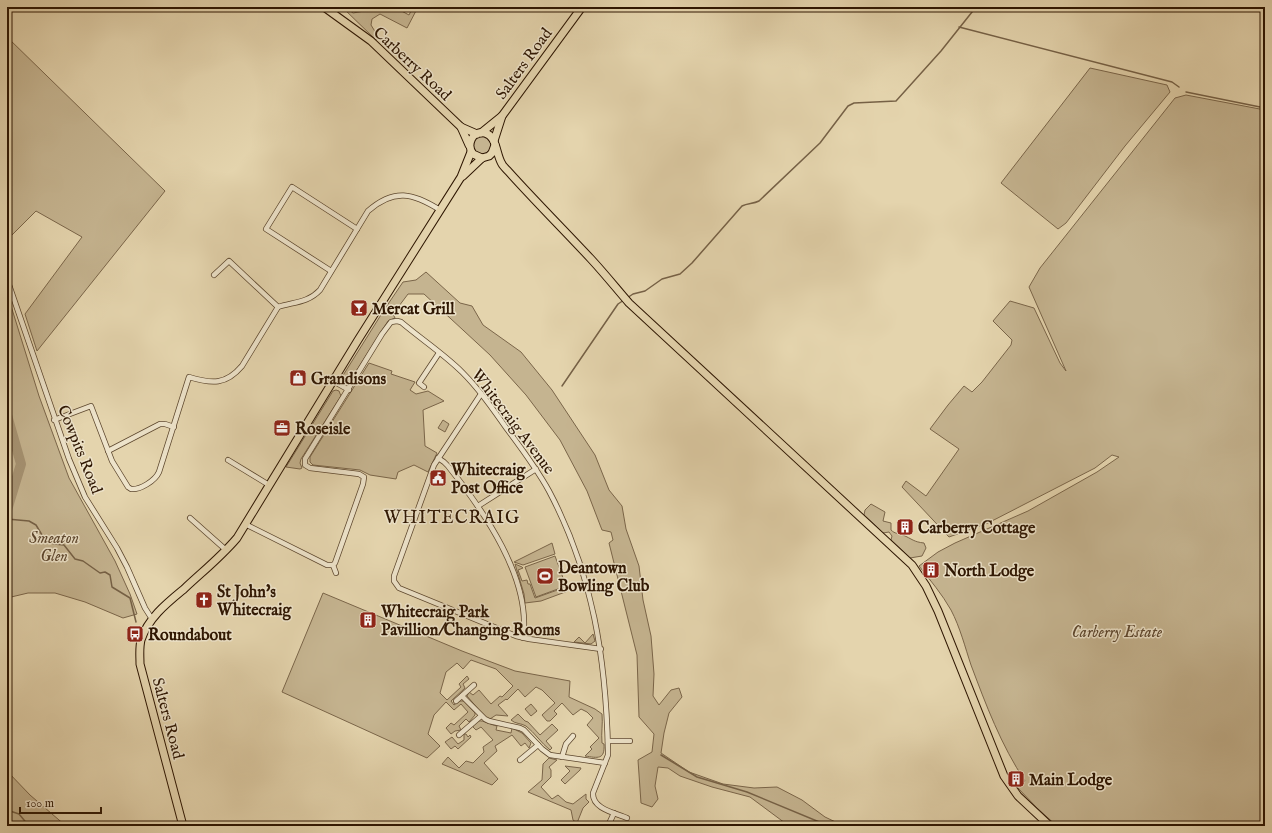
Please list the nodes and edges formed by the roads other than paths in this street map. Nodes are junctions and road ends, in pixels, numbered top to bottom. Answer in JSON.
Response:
{"nodes":[{"id":1,"x":324,"y":7,"type":"edge"},
{"id":2,"x":582,"y":7,"type":"edge"},
{"id":3,"x":502,"y":116,"type":"junction"},
{"id":4,"x":461,"y":127,"type":"junction"},
{"id":5,"x":479,"y":133,"type":"junction"},
{"id":6,"x":494,"y":143,"type":"junction"},
{"id":7,"x":470,"y":148,"type":"junction"},
{"id":8,"x":484,"y":158,"type":"junction"},
{"id":9,"x":502,"y":164,"type":"junction"},
{"id":10,"x":461,"y":177,"type":"junction"},
{"id":11,"x":440,"y":210,"type":"junction"},
{"id":12,"x":357,"y":229,"type":"junction"},
{"id":13,"x":332,"y":271,"type":"junction"},
{"id":14,"x":214,"y":275,"type":"dead end"},
{"id":15,"x":7,"y":279,"type":"edge"},
{"id":16,"x":278,"y":307,"type":"junction"},
{"id":17,"x":439,"y":353,"type":"junction"},
{"id":18,"x":333,"y":381,"type":"junction"},
{"id":19,"x":424,"y":386,"type":"dead end"},
{"id":20,"x":349,"y":390,"type":"junction"},
{"id":21,"x":480,"y":394,"type":"junction"},
{"id":22,"x":54,"y":420,"type":"junction"},
{"id":23,"x":174,"y":427,"type":"junction"},
{"id":24,"x":108,"y":451,"type":"junction"},
{"id":25,"x":438,"y":458,"type":"junction"},
{"id":26,"x":228,"y":460,"type":"dead end"},
{"id":27,"x":536,"y":469,"type":"junction"},
{"id":28,"x":269,"y":485,"type":"junction"},
{"id":29,"x":478,"y":506,"type":"junction"},
{"id":30,"x":190,"y":518,"type":"dead end"},
{"id":31,"x":245,"y":524,"type":"junction"},
{"id":32,"x":226,"y":550,"type":"junction"},
{"id":33,"x":333,"y":565,"type":"junction"},
{"id":34,"x":336,"y":573,"type":"dead end"},
{"id":35,"x":152,"y":619,"type":"junction"},
{"id":36,"x":523,"y":638,"type":"junction"},
{"id":37,"x":601,"y":649,"type":"junction"},
{"id":38,"x":474,"y":685,"type":"dead end"},
{"id":39,"x":462,"y":696,"type":"junction"},
{"id":40,"x":456,"y":701,"type":"dead end"},
{"id":41,"x":480,"y":716,"type":"junction"},
{"id":42,"x":459,"y":735,"type":"dead end"},
{"id":43,"x":573,"y":736,"type":"dead end"},
{"id":44,"x":608,"y":741,"type":"junction"},
{"id":45,"x":630,"y":741,"type":"dead end"},
{"id":46,"x":538,"y":745,"type":"junction"},
{"id":47,"x":562,"y":757,"type":"junction"},
{"id":48,"x":520,"y":760,"type":"dead end"},
{"id":49,"x":605,"y":763,"type":"junction"},
{"id":50,"x":614,"y":813,"type":"junction"},
{"id":51,"x":627,"y":818,"type":"dead end"},
{"id":52,"x":183,"y":826,"type":"edge"},
{"id":53,"x":608,"y":826,"type":"edge"},
{"id":54,"x":1050,"y":826,"type":"edge"}],
"edges":[{"from":1,"to":4,"type":"main road","name":"Carberry Road"},
{"from":2,"to":3,"type":"main road","name":"Salters Road"},
{"from":3,"to":5,"type":"main road","name":"Salters Road"},
{"from":3,"to":6,"type":"main road","name":"Salters Road"},
{"from":4,"to":5,"type":"main road","name":"Carberry Road"},
{"from":4,"to":7,"type":"main road","name":"Carberry Road"},
{"from":5,"to":6,"type":"main road"},
{"from":5,"to":7,"type":"main road"},
{"from":6,"to":8,"type":"main road"},
{"from":6,"to":9,"type":"main road"},
{"from":7,"to":8,"type":"main road"},
{"from":7,"to":10,"type":"main road"},
{"from":8,"to":9,"type":"main road"},
{"from":8,"to":10,"type":"main road"},
{"from":9,"to":54,"type":"main road"},
{"from":10,"to":11,"type":"main road","name":"Salters Road"},
{"from":11,"to":12,"type":"street"},
{"from":11,"to":18,"type":"main road","name":"Salters Road"},
{"from":12,"to":13,"type":"street"},
{"from":12,"to":13,"type":"street"},
{"from":13,"to":16,"type":"street"},
{"from":14,"to":16,"type":"street"},
{"from":15,"to":22,"type":"street","name":"Cowpits Road"},
{"from":16,"to":23,"type":"street"},
{"from":17,"to":19,"type":"street"},
{"from":17,"to":20,"type":"street","name":"Whitecraig Avenue"},
{"from":17,"to":21,"type":"street","name":"Whitecraig Avenue"},
{"from":18,"to":20,"type":"street"},
{"from":18,"to":28,"type":"main road","name":"Salters Road"},
{"from":20,"to":33,"type":"street"},
{"from":21,"to":25,"type":"street"},
{"from":21,"to":27,"type":"street","name":"Whitecraig Avenue"},
{"from":22,"to":24,"type":"street"},
{"from":22,"to":35,"type":"street","name":"Cowpits Road"},
{"from":23,"to":24,"type":"street"},
{"from":23,"to":24,"type":"street"},
{"from":25,"to":29,"type":"street"},
{"from":25,"to":36,"type":"street"},
{"from":26,"to":28,"type":"street"},
{"from":27,"to":29,"type":"street"},
{"from":27,"to":37,"type":"street","name":"Whitecraig Avenue"},
{"from":28,"to":31,"type":"main road","name":"Salters Road"},
{"from":29,"to":36,"type":"street"},
{"from":30,"to":32,"type":"street"},
{"from":31,"to":32,"type":"main road","name":"Salters Road"},
{"from":31,"to":33,"type":"street"},
{"from":32,"to":35,"type":"main road","name":"Salters Road"},
{"from":33,"to":34,"type":"street"},
{"from":35,"to":52,"type":"main road","name":"Salters Road"},
{"from":36,"to":37,"type":"street"},
{"from":37,"to":44,"type":"street","name":"Whitecraig Avenue"},
{"from":38,"to":39,"type":"street"},
{"from":39,"to":40,"type":"street"},
{"from":39,"to":41,"type":"street"},
{"from":41,"to":42,"type":"street"},
{"from":41,"to":46,"type":"street"},
{"from":43,"to":47,"type":"street"},
{"from":44,"to":45,"type":"street"},
{"from":44,"to":49,"type":"street","name":"Whitecraig Avenue"},
{"from":46,"to":47,"type":"street"},
{"from":46,"to":48,"type":"street"},
{"from":47,"to":49,"type":"street"},
{"from":49,"to":50,"type":"street","name":"Whitecraig Avenue"},
{"from":50,"to":51,"type":"street"},
{"from":50,"to":53,"type":"street"}]}
